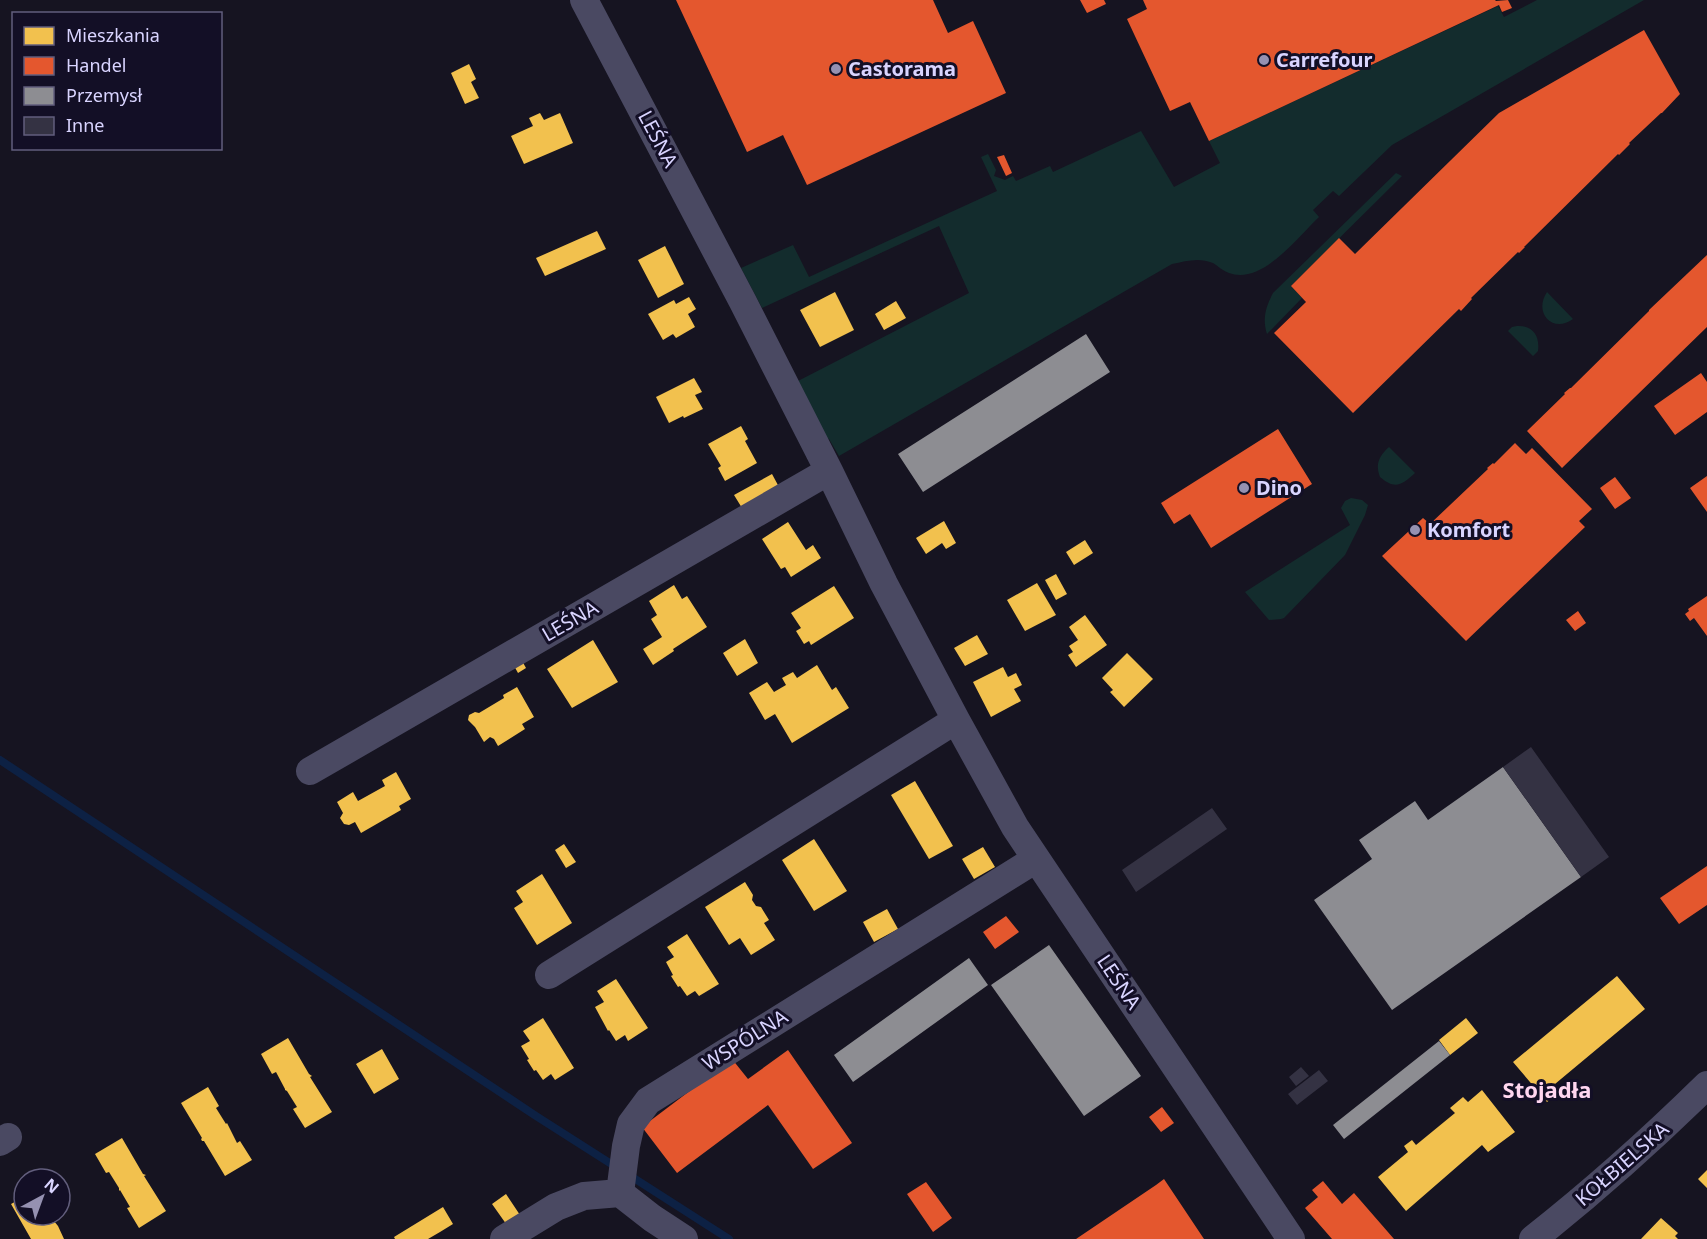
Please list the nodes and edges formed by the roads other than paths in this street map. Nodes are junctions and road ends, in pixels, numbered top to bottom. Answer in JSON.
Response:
{"nodes":[{"id":1,"x":584,"y":0,"type":"edge"},
{"id":2,"x":829,"y":471,"type":"junction"},
{"id":3,"x":956,"y":720,"type":"junction"},
{"id":4,"x":310,"y":771,"type":"dead end"},
{"id":5,"x":1036,"y":859,"type":"junction"},
{"id":6,"x":549,"y":975,"type":"dead end"},
{"id":7,"x":1707,"y":1084,"type":"edge"},
{"id":8,"x":622,"y":1182,"type":"junction"},
{"id":9,"x":504,"y":1239,"type":"edge"},
{"id":10,"x":684,"y":1239,"type":"edge"},
{"id":11,"x":1291,"y":1239,"type":"edge"},
{"id":12,"x":1533,"y":1239,"type":"edge"}],
"edges":[{"from":1,"to":2,"type":"street","name":"LEŚNA"},
{"from":2,"to":3,"type":"street","name":"LEŚNA"},
{"from":2,"to":4,"type":"street","name":"LEŚNA"},
{"from":3,"to":5,"type":"street","name":"LEŚNA"},
{"from":3,"to":6,"type":"street"},
{"from":5,"to":8,"type":"street","name":"WSPÓLNA"},
{"from":5,"to":11,"type":"street","name":"LEŚNA"},
{"from":7,"to":12,"type":"street","name":"KOŁBIELSKA"},
{"from":8,"to":9,"type":"street"},
{"from":8,"to":10,"type":"street"}]}
